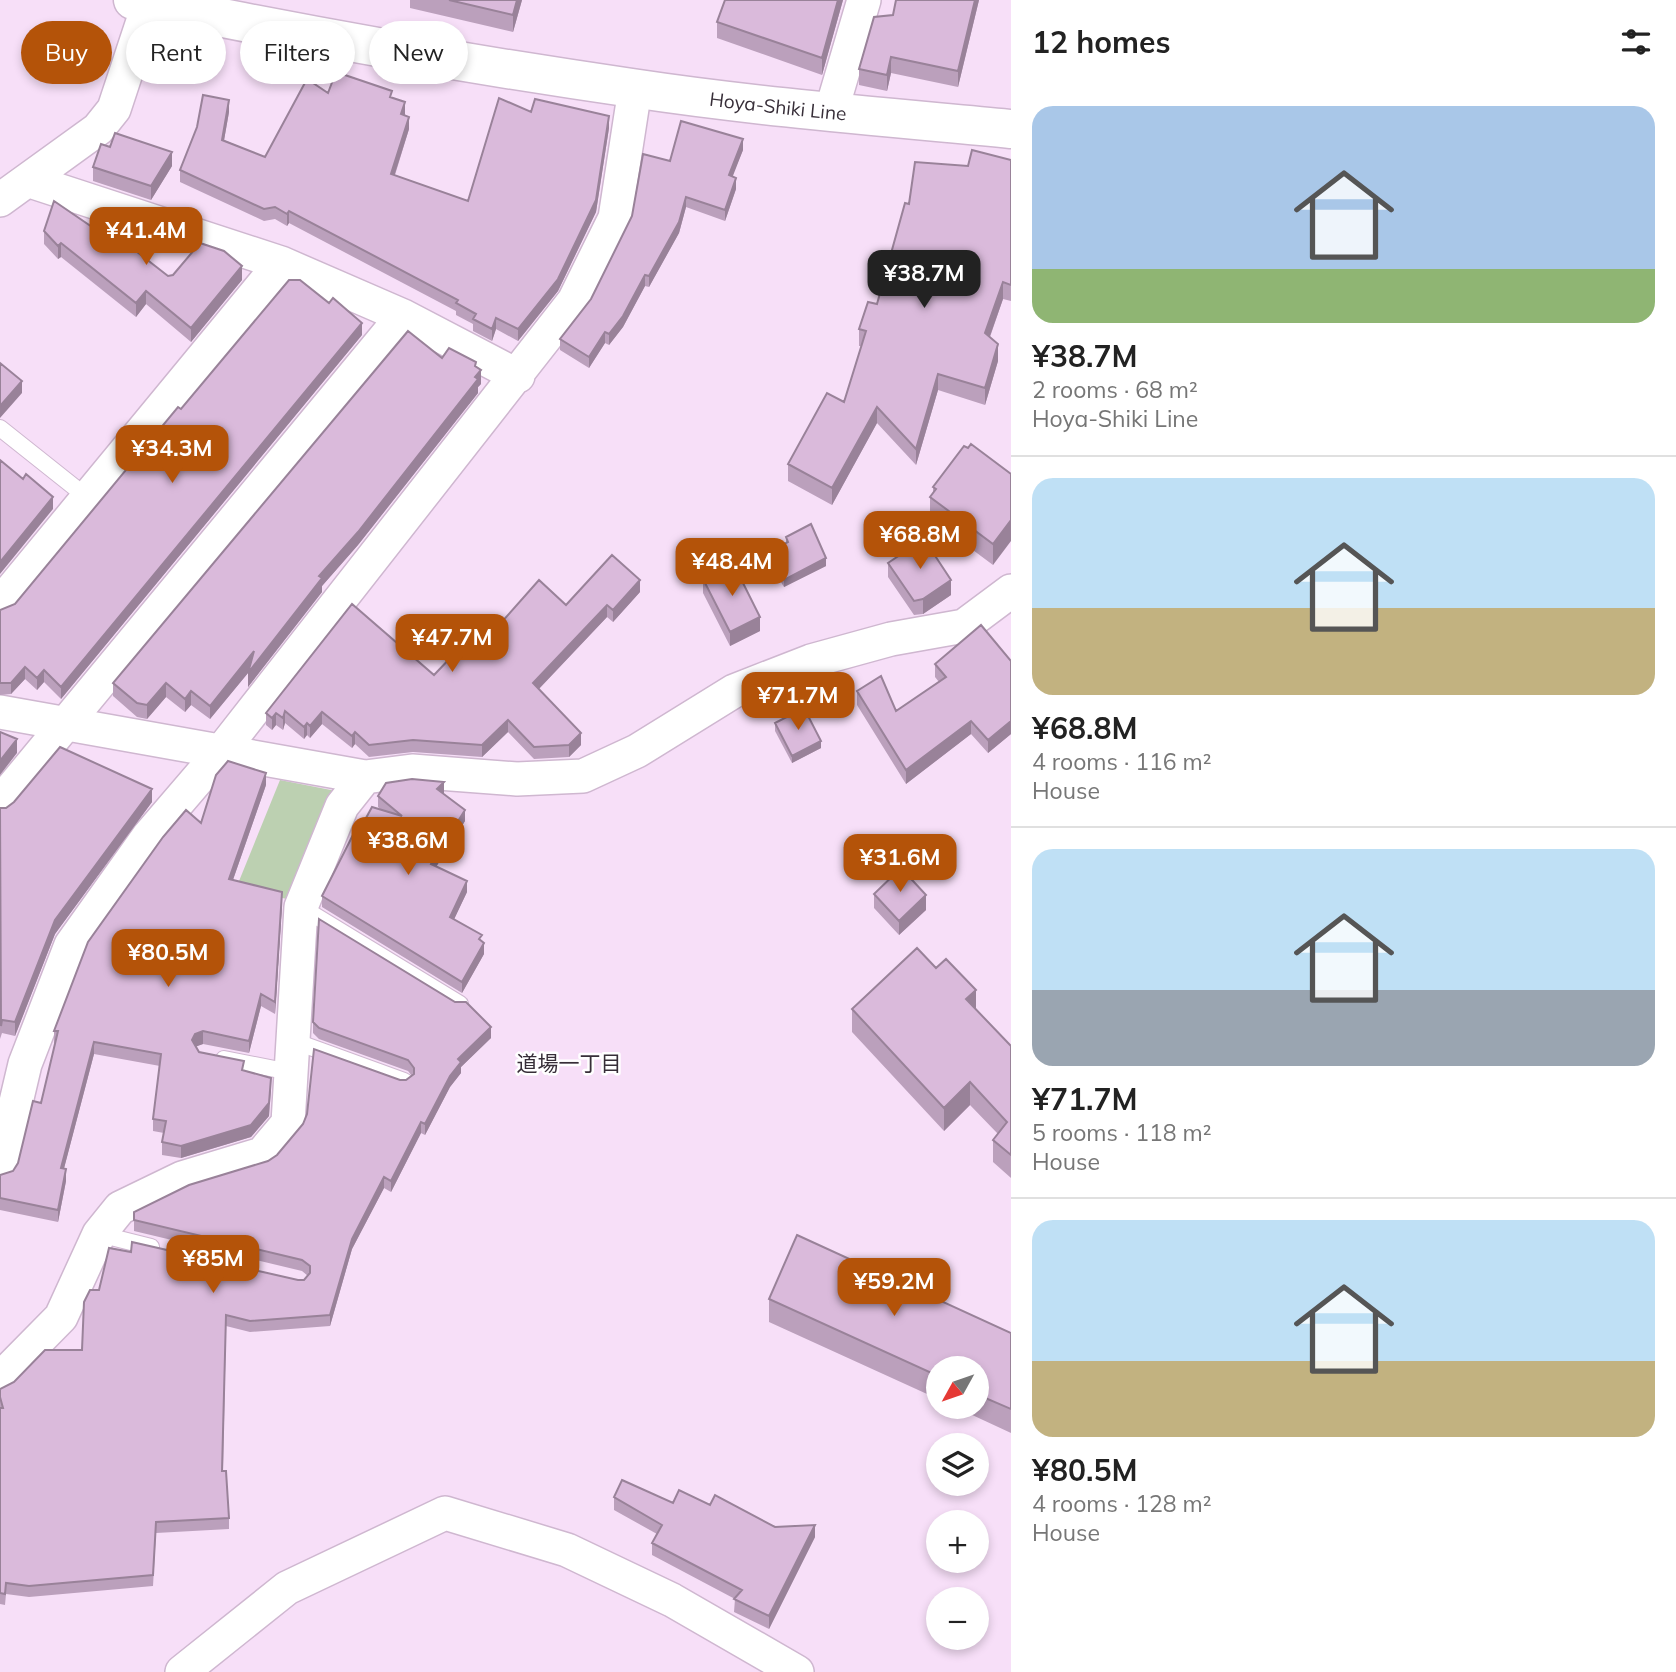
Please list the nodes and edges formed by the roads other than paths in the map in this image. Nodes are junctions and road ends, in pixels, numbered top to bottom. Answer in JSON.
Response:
{"nodes":[{"id":1,"x":864,"y":0,"type":"edge"},
{"id":2,"x":162,"y":3,"type":"edge"},
{"id":3,"x":635,"y":89,"type":"junction"},
{"id":4,"x":831,"y":112,"type":"junction"},
{"id":5,"x":1011,"y":129,"type":"edge"},
{"id":6,"x":30,"y":181,"type":"junction"},
{"id":7,"x":0,"y":200,"type":"edge"},
{"id":8,"x":281,"y":263,"type":"junction"},
{"id":9,"x":403,"y":316,"type":"junction"},
{"id":10,"x":518,"y":376,"type":"junction"},
{"id":11,"x":0,"y":428,"type":"edge"},
{"id":12,"x":88,"y":498,"type":"junction"},
{"id":13,"x":1009,"y":598,"type":"edge"},
{"id":14,"x":1,"y":601,"type":"edge"},
{"id":15,"x":0,"y":712,"type":"edge"},
{"id":16,"x":68,"y":722,"type":"junction"},
{"id":17,"x":220,"y":754,"type":"junction"},
{"id":18,"x":365,"y":777,"type":"junction"},
{"id":19,"x":0,"y":803,"type":"edge"},
{"id":20,"x":301,"y":907,"type":"junction"},
{"id":21,"x":460,"y":1004,"type":"edge"},
{"id":22,"x":202,"y":1054,"type":"edge"},
{"id":23,"x":290,"y":1056,"type":"junction"},
{"id":24,"x":404,"y":1081,"type":"edge"},
{"id":25,"x":0,"y":1170,"type":"edge"},
{"id":26,"x":99,"y":1234,"type":"junction"},
{"id":27,"x":166,"y":1250,"type":"edge"},
{"id":28,"x":0,"y":1379,"type":"edge"},
{"id":29,"x":182,"y":1672,"type":"edge"},
{"id":30,"x":797,"y":1672,"type":"edge"}],
"edges":[{"from":1,"to":4,"type":"street"},
{"from":2,"to":3,"type":"main road","name":"Hoya-Shiki Line"},
{"from":2,"to":6,"type":"street"},
{"from":3,"to":4,"type":"main road","name":"Hoya-Shiki Line"},
{"from":3,"to":10,"type":"street"},
{"from":4,"to":5,"type":"main road","name":"Hoya-Shiki Line"},
{"from":6,"to":7,"type":"street"},
{"from":6,"to":8,"type":"street"},
{"from":8,"to":9,"type":"street"},
{"from":8,"to":12,"type":"street"},
{"from":9,"to":10,"type":"street"},
{"from":9,"to":16,"type":"street"},
{"from":10,"to":17,"type":"street"},
{"from":11,"to":12,"type":"lane"},
{"from":12,"to":14,"type":"street"},
{"from":13,"to":18,"type":"street"},
{"from":15,"to":16,"type":"street"},
{"from":16,"to":17,"type":"street"},
{"from":16,"to":19,"type":"street"},
{"from":17,"to":18,"type":"street"},
{"from":17,"to":25,"type":"street"},
{"from":18,"to":20,"type":"street"},
{"from":20,"to":21,"type":"lane"},
{"from":20,"to":23,"type":"street"},
{"from":22,"to":23,"type":"lane"},
{"from":23,"to":24,"type":"lane"},
{"from":23,"to":26,"type":"street"},
{"from":26,"to":27,"type":"lane"},
{"from":26,"to":28,"type":"street"},
{"from":29,"to":30,"type":"street"}]}
